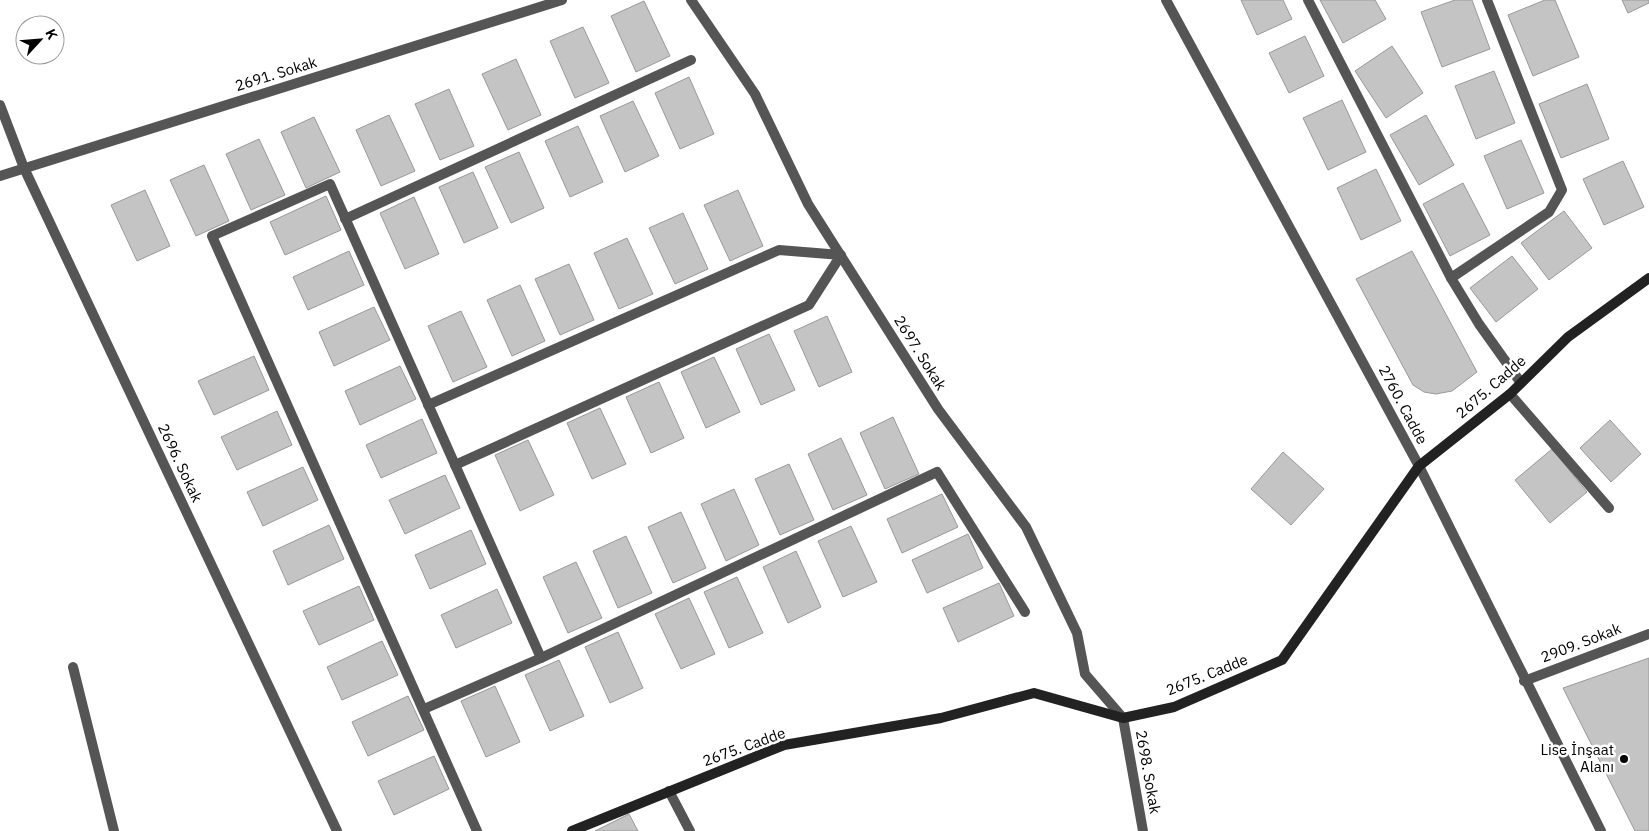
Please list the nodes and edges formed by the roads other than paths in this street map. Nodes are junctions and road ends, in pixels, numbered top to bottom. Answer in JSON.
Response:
{"nodes":[{"id":1,"x":562,"y":0,"type":"edge"},
{"id":2,"x":691,"y":0,"type":"edge"},
{"id":3,"x":1166,"y":0,"type":"edge"},
{"id":4,"x":1308,"y":0,"type":"edge"},
{"id":5,"x":1487,"y":0,"type":"edge"},
{"id":6,"x":691,"y":60,"type":"dead end"},
{"id":7,"x":0,"y":105,"type":"edge"},
{"id":8,"x":24,"y":168,"type":"junction"},
{"id":9,"x":0,"y":176,"type":"edge"},
{"id":10,"x":345,"y":219,"type":"junction"},
{"id":11,"x":841,"y":256,"type":"junction"},
{"id":12,"x":1451,"y":278,"type":"junction"},
{"id":13,"x":1649,"y":278,"type":"edge"},
{"id":14,"x":1522,"y":382,"type":"junction"},
{"id":15,"x":1510,"y":394,"type":"junction"},
{"id":16,"x":428,"y":405,"type":"junction"},
{"id":17,"x":455,"y":465,"type":"junction"},
{"id":18,"x":1419,"y":466,"type":"junction"},
{"id":19,"x":1608,"y":508,"type":"dead end"},
{"id":20,"x":1025,"y":612,"type":"dead end"},
{"id":21,"x":1649,"y":634,"type":"edge"},
{"id":22,"x":541,"y":658,"type":"junction"},
{"id":23,"x":73,"y":667,"type":"dead end"},
{"id":24,"x":1524,"y":680,"type":"junction"},
{"id":25,"x":424,"y":710,"type":"junction"},
{"id":26,"x":1123,"y":718,"type":"junction"},
{"id":27,"x":669,"y":791,"type":"junction"},
{"id":28,"x":114,"y":831,"type":"edge"},
{"id":29,"x":337,"y":831,"type":"edge"},
{"id":30,"x":477,"y":831,"type":"edge"},
{"id":31,"x":572,"y":831,"type":"edge"},
{"id":32,"x":690,"y":831,"type":"edge"},
{"id":33,"x":1143,"y":831,"type":"edge"},
{"id":34,"x":1601,"y":831,"type":"edge"}],
"edges":[{"from":1,"to":8,"type":"street","name":"2691. Sokak"},
{"from":2,"to":11,"type":"street","name":"2697. Sokak"},
{"from":3,"to":18,"type":"street","name":"2760. Cadde"},
{"from":4,"to":12,"type":"street"},
{"from":5,"to":12,"type":"street"},
{"from":6,"to":10,"type":"street"},
{"from":7,"to":8,"type":"street","name":"2696. Sokak"},
{"from":8,"to":9,"type":"street","name":"2691. Sokak"},
{"from":8,"to":29,"type":"street","name":"2696. Sokak"},
{"from":10,"to":16,"type":"street"},
{"from":10,"to":25,"type":"street"},
{"from":11,"to":16,"type":"street"},
{"from":11,"to":17,"type":"street"},
{"from":11,"to":26,"type":"street","name":"2697. Sokak"},
{"from":12,"to":14,"type":"street"},
{"from":13,"to":14,"type":"street","name":"2675. Cadde"},
{"from":14,"to":15,"type":"street","name":"2675. Cadde"},
{"from":15,"to":18,"type":"street","name":"2675. Cadde"},
{"from":15,"to":19,"type":"street"},
{"from":16,"to":17,"type":"street"},
{"from":17,"to":22,"type":"street"},
{"from":18,"to":24,"type":"street","name":"2760. Cadde"},
{"from":18,"to":26,"type":"street","name":"2675. Cadde"},
{"from":20,"to":22,"type":"street"},
{"from":21,"to":24,"type":"street","name":"2909. Sokak"},
{"from":22,"to":25,"type":"street"},
{"from":23,"to":28,"type":"street"},
{"from":24,"to":34,"type":"street","name":"2760. Cadde"},
{"from":25,"to":30,"type":"street"},
{"from":26,"to":27,"type":"street","name":"2675. Cadde"},
{"from":26,"to":33,"type":"street","name":"2698. Sokak"},
{"from":27,"to":31,"type":"street","name":"2675. Cadde"},
{"from":27,"to":32,"type":"street"}]}
